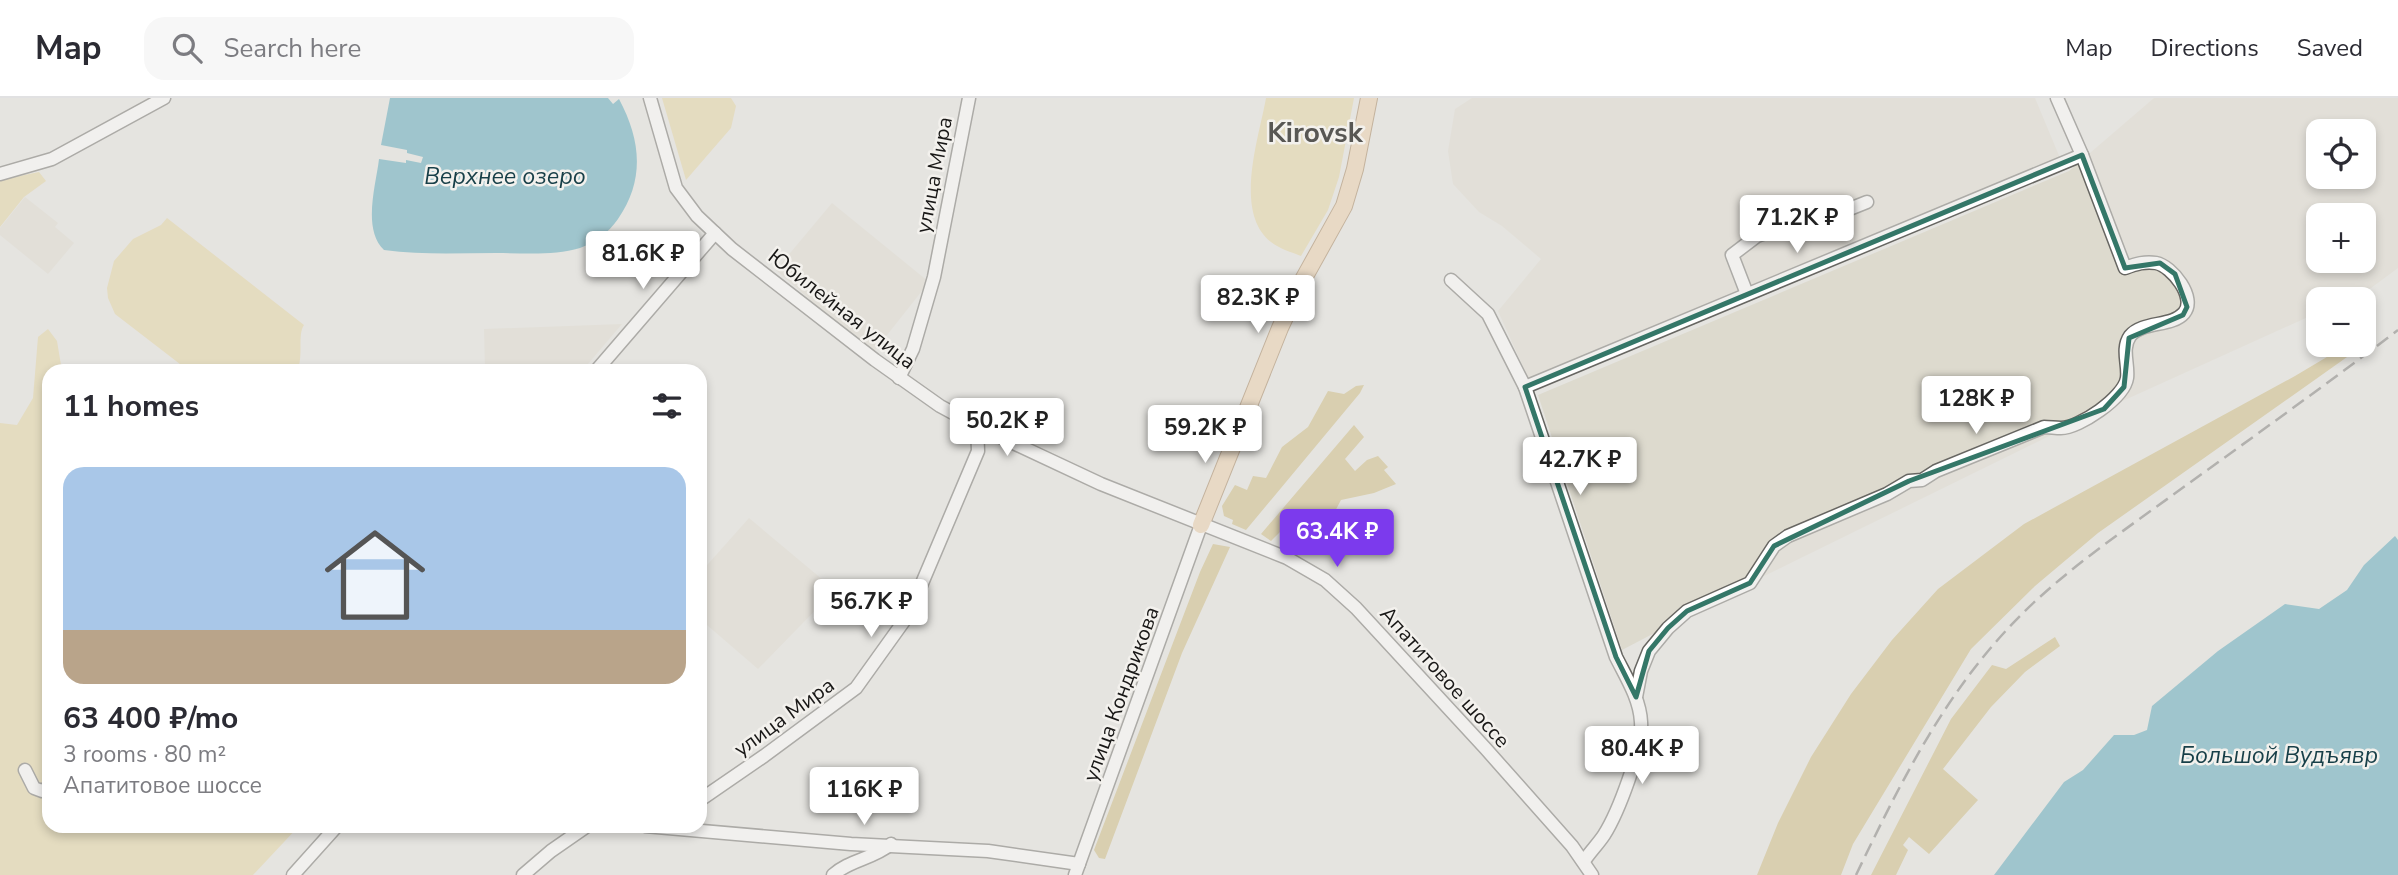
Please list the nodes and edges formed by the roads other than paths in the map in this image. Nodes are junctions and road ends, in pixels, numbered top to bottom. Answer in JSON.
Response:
{"nodes":[{"id":1,"x":164,"y":98,"type":"edge"},
{"id":2,"x":650,"y":98,"type":"edge"},
{"id":3,"x":969,"y":98,"type":"edge"},
{"id":4,"x":1369,"y":98,"type":"edge"},
{"id":5,"x":2057,"y":98,"type":"edge"},
{"id":6,"x":2082,"y":155,"type":"junction"},
{"id":7,"x":0,"y":174,"type":"edge"},
{"id":8,"x":1867,"y":202,"type":"dead end"},
{"id":9,"x":715,"y":233,"type":"junction"},
{"id":10,"x":1451,"y":279,"type":"dead end"},
{"id":11,"x":1747,"y":295,"type":"junction"},
{"id":12,"x":602,"y":364,"type":"edge"},
{"id":13,"x":900,"y":378,"type":"junction"},
{"id":14,"x":1525,"y":387,"type":"junction"},
{"id":15,"x":977,"y":426,"type":"junction"},
{"id":16,"x":1201,"y":525,"type":"junction"},
{"id":17,"x":1636,"y":697,"type":"junction"},
{"id":18,"x":25,"y":770,"type":"dead end"},
{"id":19,"x":42,"y":791,"type":"edge"},
{"id":20,"x":707,"y":795,"type":"edge"},
{"id":21,"x":707,"y":831,"type":"edge"},
{"id":22,"x":331,"y":833,"type":"edge"},
{"id":23,"x":577,"y":833,"type":"edge"},
{"id":24,"x":891,"y":844,"type":"junction"},
{"id":25,"x":1584,"y":861,"type":"junction"},
{"id":26,"x":1077,"y":869,"type":"edge"},
{"id":27,"x":293,"y":875,"type":"edge"},
{"id":28,"x":523,"y":875,"type":"edge"},
{"id":29,"x":833,"y":875,"type":"edge"},
{"id":30,"x":1592,"y":875,"type":"edge"}],
"edges":[{"from":1,"to":7,"type":"street"},
{"from":2,"to":9,"type":"street","name":"Юбилейная улица"},
{"from":3,"to":13,"type":"street","name":"улица Мира"},
{"from":4,"to":16,"type":"main road"},
{"from":5,"to":6,"type":"street"},
{"from":6,"to":11,"type":"street"},
{"from":6,"to":17,"type":"street"},
{"from":8,"to":11,"type":"street"},
{"from":9,"to":12,"type":"street"},
{"from":9,"to":13,"type":"street","name":"Юбилейная улица"},
{"from":10,"to":14,"type":"street"},
{"from":11,"to":14,"type":"street"},
{"from":13,"to":15,"type":"street","name":"Юбилейная улица"},
{"from":14,"to":17,"type":"street"},
{"from":15,"to":16,"type":"street","name":"Юбилейная улица"},
{"from":15,"to":20,"type":"street","name":"улица Мира"},
{"from":16,"to":25,"type":"street","name":"Апатитовое шоссе"},
{"from":16,"to":26,"type":"street","name":"улица Кондрикова"},
{"from":17,"to":25,"type":"street"},
{"from":18,"to":19,"type":"street"},
{"from":21,"to":24,"type":"street"},
{"from":22,"to":27,"type":"street"},
{"from":23,"to":28,"type":"street"},
{"from":24,"to":26,"type":"street"},
{"from":24,"to":29,"type":"street"},
{"from":25,"to":30,"type":"street","name":"Апатитовое шоссе"}]}
